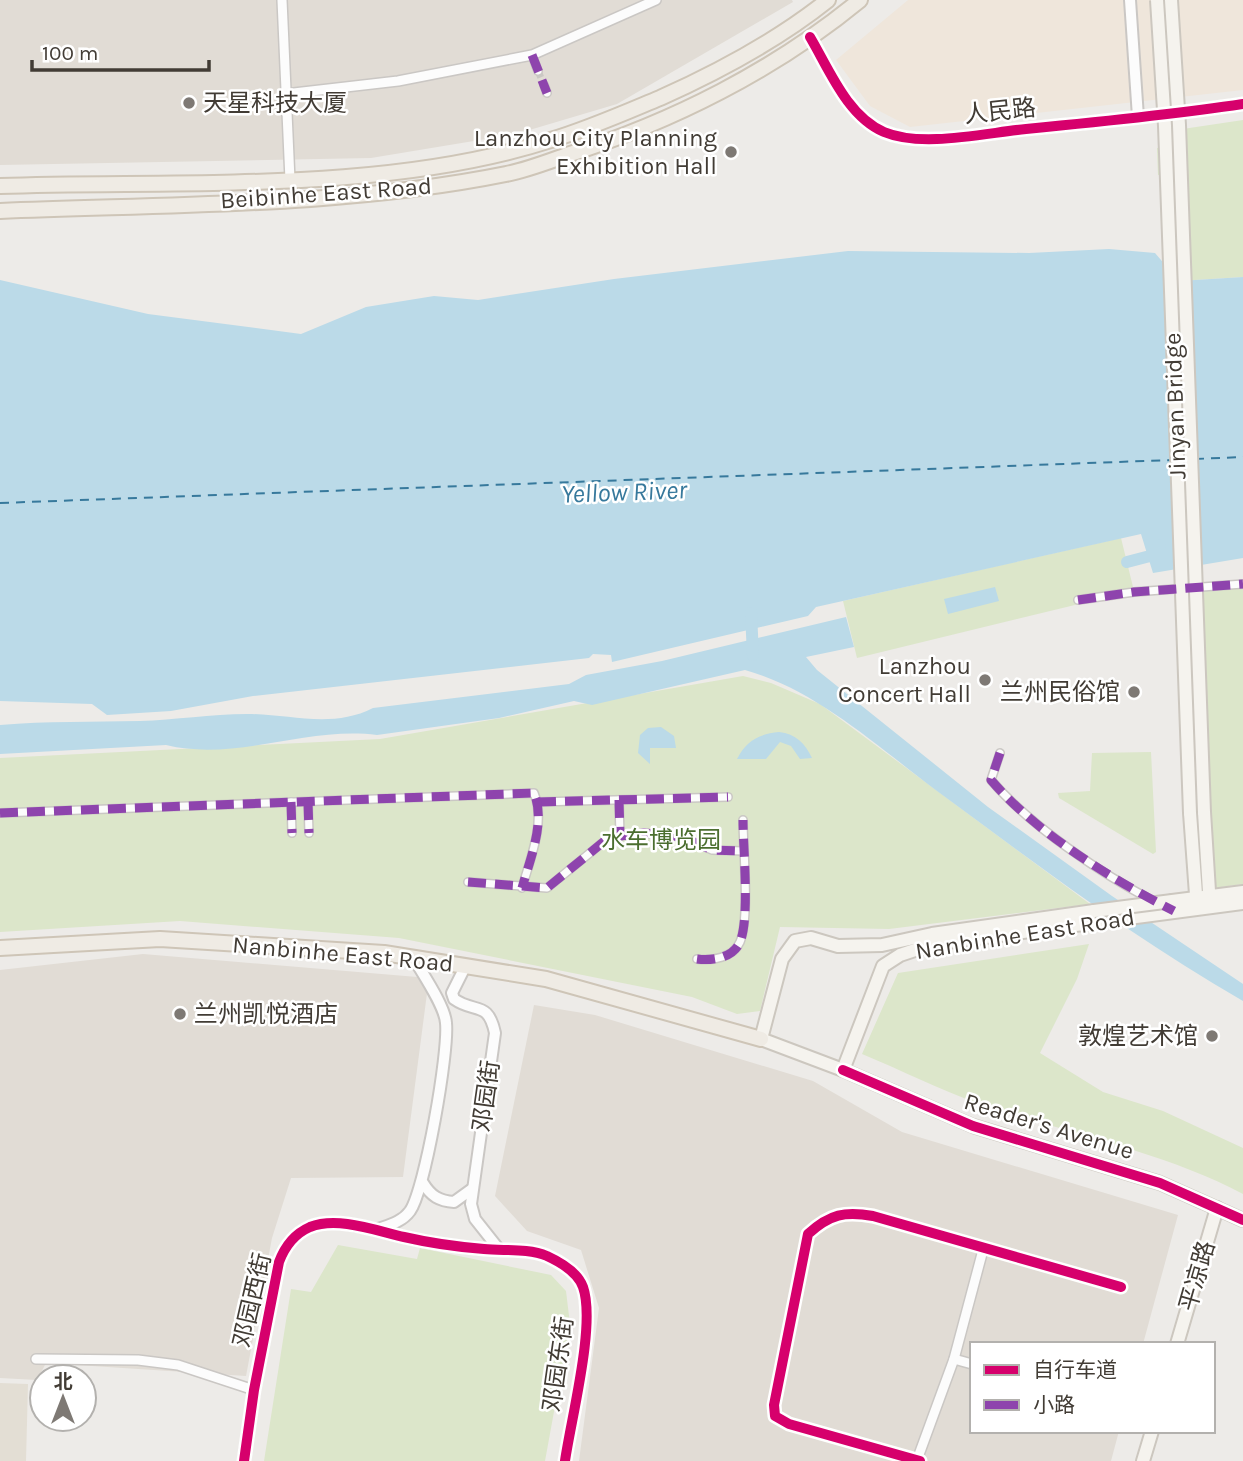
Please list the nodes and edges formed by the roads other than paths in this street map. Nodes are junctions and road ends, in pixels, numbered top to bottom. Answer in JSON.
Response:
{"nodes":[{"id":1,"x":282,"y":0,"type":"edge"},
{"id":2,"x":656,"y":0,"type":"edge"},
{"id":3,"x":828,"y":0,"type":"edge"},
{"id":4,"x":860,"y":0,"type":"edge"},
{"id":5,"x":1130,"y":0,"type":"edge"},
{"id":6,"x":1157,"y":0,"type":"edge"},
{"id":7,"x":1171,"y":0,"type":"edge"},
{"id":8,"x":810,"y":37,"type":"junction"},
{"id":9,"x":532,"y":55,"type":"junction"},
{"id":10,"x":538,"y":71,"type":"tunnel mouth"},
{"id":11,"x":285,"y":94,"type":"junction"},
{"id":12,"x":1243,"y":104,"type":"edge"},
{"id":13,"x":1138,"y":117,"type":"junction"},
{"id":14,"x":290,"y":180,"type":"junction"},
{"id":15,"x":0,"y":186,"type":"edge"},
{"id":16,"x":0,"y":211,"type":"edge"},
{"id":17,"x":1243,"y":584,"type":"edge"},
{"id":18,"x":1078,"y":600,"type":"dead end"},
{"id":19,"x":1000,"y":753,"type":"dead end"},
{"id":20,"x":728,"y":797,"type":"dead end"},
{"id":21,"x":620,"y":800,"type":"junction"},
{"id":22,"x":291,"y":802,"type":"junction"},
{"id":23,"x":308,"y":802,"type":"junction"},
{"id":24,"x":538,"y":802,"type":"junction"},
{"id":25,"x":0,"y":813,"type":"edge"},
{"id":26,"x":743,"y":820,"type":"dead end"},
{"id":27,"x":309,"y":833,"type":"dead end"},
{"id":28,"x":292,"y":834,"type":"dead end"},
{"id":29,"x":620,"y":836,"type":"junction"},
{"id":30,"x":743,"y":851,"type":"junction"},
{"id":31,"x":468,"y":882,"type":"dead end"},
{"id":32,"x":522,"y":888,"type":"junction"},
{"id":33,"x":1243,"y":892,"type":"edge"},
{"id":34,"x":1203,"y":902,"type":"junction"},
{"id":35,"x":1243,"y":903,"type":"edge"},
{"id":36,"x":1173,"y":906,"type":"junction"},
{"id":37,"x":1095,"y":916,"type":"junction"},
{"id":38,"x":0,"y":947,"type":"edge"},
{"id":39,"x":413,"y":957,"type":"junction"},
{"id":40,"x":697,"y":959,"type":"dead end"},
{"id":41,"x":466,"y":965,"type":"junction"},
{"id":42,"x":761,"y":1039,"type":"junction"},
{"id":43,"x":843,"y":1070,"type":"junction"},
{"id":44,"x":423,"y":1183,"type":"junction"},
{"id":45,"x":472,"y":1189,"type":"junction"},
{"id":46,"x":1217,"y":1208,"type":"junction"},
{"id":47,"x":1243,"y":1220,"type":"edge"},
{"id":48,"x":378,"y":1229,"type":"junction"},
{"id":49,"x":498,"y":1248,"type":"junction"},
{"id":50,"x":983,"y":1250,"type":"junction"},
{"id":51,"x":1121,"y":1287,"type":"dead end"},
{"id":52,"x":1178,"y":1342,"type":"edge"},
{"id":53,"x":36,"y":1359,"type":"dead end"},
{"id":54,"x":954,"y":1359,"type":"junction"},
{"id":55,"x":970,"y":1363,"type":"edge"},
{"id":56,"x":254,"y":1390,"type":"junction"},
{"id":57,"x":1151,"y":1433,"type":"edge"},
{"id":58,"x":244,"y":1461,"type":"edge"},
{"id":59,"x":565,"y":1461,"type":"edge"},
{"id":60,"x":919,"y":1461,"type":"edge"},
{"id":61,"x":1143,"y":1461,"type":"edge"}],
"edges":[{"from":1,"to":11,"type":"street"},
{"from":2,"to":9,"type":"street"},
{"from":3,"to":14,"type":"main road","name":"Beibinhe East Road"},
{"from":4,"to":8,"type":"main road","name":"Beibinhe East Road"},
{"from":5,"to":13,"type":"street"},
{"from":6,"to":34,"type":"main road","name":"Jinyan Bridge","bridge":true},
{"from":7,"to":34,"type":"main road","name":"Jinyan Bridge","bridge":true},
{"from":8,"to":13,"type":"street","name":"人民路"},
{"from":8,"to":16,"type":"main road","name":"Beibinhe East Road"},
{"from":9,"to":10,"type":"street"},
{"from":9,"to":11,"type":"street"},
{"from":11,"to":14,"type":"street"},
{"from":12,"to":13,"type":"street","name":"人民路"},
{"from":14,"to":15,"type":"main road","name":"Beibinhe East Road"},
{"from":17,"to":18,"type":"street"},
{"from":19,"to":36,"type":"street"},
{"from":20,"to":21,"type":"street"},
{"from":21,"to":24,"type":"street"},
{"from":21,"to":29,"type":"street"},
{"from":22,"to":23,"type":"street"},
{"from":22,"to":25,"type":"street"},
{"from":22,"to":28,"type":"street"},
{"from":23,"to":24,"type":"street"},
{"from":23,"to":27,"type":"street"},
{"from":24,"to":32,"type":"street"},
{"from":26,"to":30,"type":"street"},
{"from":29,"to":30,"type":"street"},
{"from":29,"to":32,"type":"street"},
{"from":30,"to":40,"type":"street"},
{"from":31,"to":32,"type":"street"},
{"from":33,"to":34,"type":"main road","name":"Nanbinhe East Road"},
{"from":34,"to":35,"type":"main road","name":"Nanbinhe East Road"},
{"from":34,"to":36,"type":"main road","name":"Nanbinhe East Road"},
{"from":36,"to":37,"type":"main road","name":"Nanbinhe East Road","bridge":true},
{"from":37,"to":42,"type":"main road","name":"Nanbinhe East Road"},
{"from":37,"to":43,"type":"main road","name":"Nanbinhe East Road"},
{"from":38,"to":39,"type":"main road","name":"Nanbinhe East Road"},
{"from":39,"to":41,"type":"main road","name":"Nanbinhe East Road"},
{"from":39,"to":44,"type":"street","name":"邓园街"},
{"from":41,"to":42,"type":"main road","name":"Nanbinhe East Road"},
{"from":41,"to":45,"type":"street","name":"邓园街"},
{"from":42,"to":43,"type":"main road","name":"Nanbinhe East Road"},
{"from":43,"to":46,"type":"main road","name":"Reader's Avenue"},
{"from":44,"to":45,"type":"street"},
{"from":44,"to":48,"type":"street","name":"邓园街"},
{"from":45,"to":49,"type":"street","name":"邓园街"},
{"from":46,"to":47,"type":"main road","name":"Reader's Avenue"},
{"from":46,"to":52,"type":"main road","name":"平凉路"},
{"from":48,"to":49,"type":"street","name":"邓园西街"},
{"from":48,"to":56,"type":"street","name":"邓园西街"},
{"from":49,"to":59,"type":"street","name":"邓园东街"},
{"from":50,"to":51,"type":"street"},
{"from":50,"to":54,"type":"street"},
{"from":50,"to":60,"type":"street"},
{"from":53,"to":56,"type":"street"},
{"from":54,"to":55,"type":"street"},
{"from":54,"to":60,"type":"street"},
{"from":56,"to":58,"type":"street","name":"邓园西街"},
{"from":57,"to":61,"type":"main road"}]}
